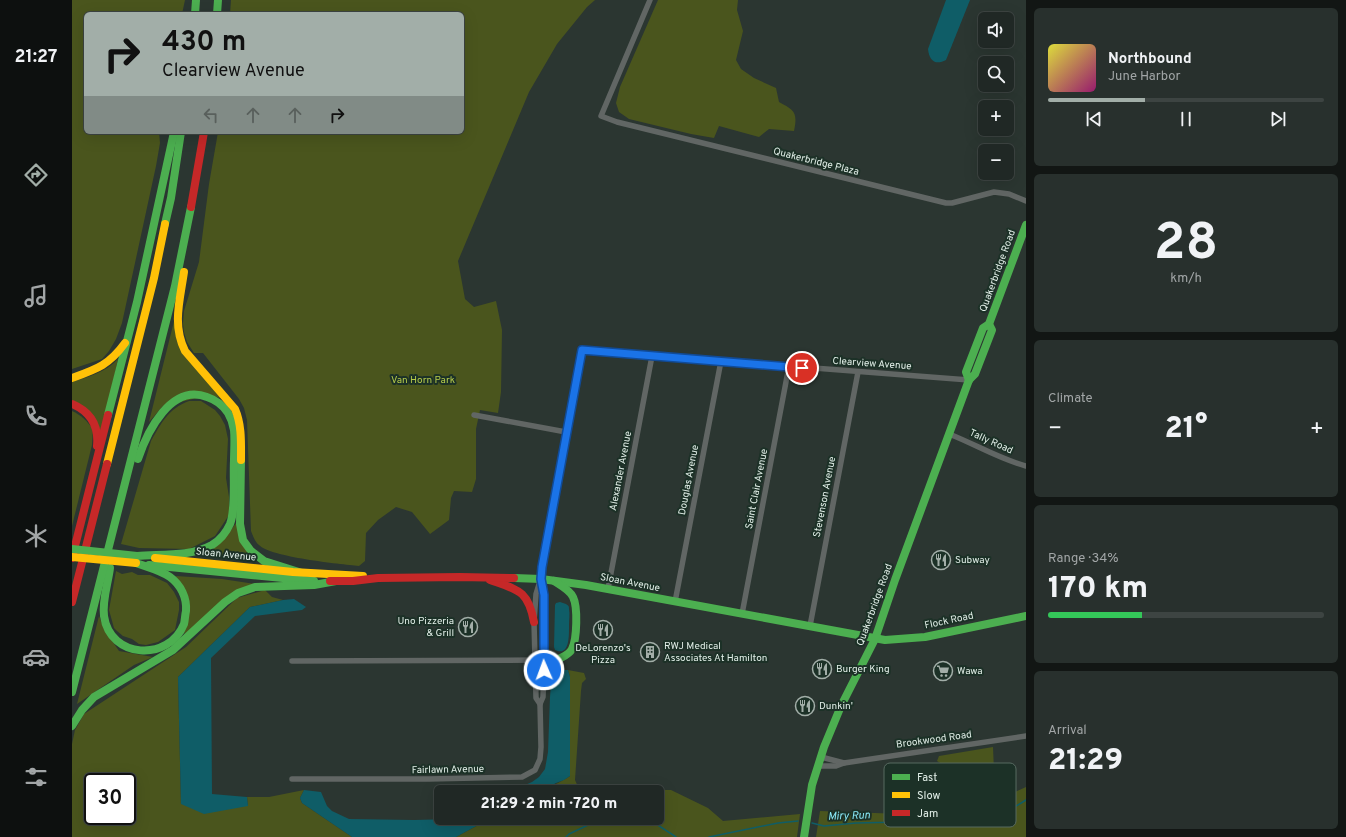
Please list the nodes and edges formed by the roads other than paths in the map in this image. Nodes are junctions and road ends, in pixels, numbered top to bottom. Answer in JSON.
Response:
{"nodes":[{"id":1,"x":196,"y":0,"type":"edge"},
{"id":2,"x":218,"y":0,"type":"edge"},
{"id":3,"x":650,"y":0,"type":"edge"},
{"id":4,"x":195,"y":12,"type":"edge"},
{"id":5,"x":217,"y":12,"type":"edge"},
{"id":6,"x":174,"y":134,"type":"edge"},
{"id":7,"x":182,"y":134,"type":"edge"},
{"id":8,"x":204,"y":134,"type":"edge"},
{"id":9,"x":1026,"y":201,"type":"edge"},
{"id":10,"x":1026,"y":225,"type":"edge"},
{"id":11,"x":187,"y":231,"type":"junction"},
{"id":12,"x":128,"y":338,"type":"junction"},
{"id":13,"x":582,"y":350,"type":"joint"},
{"id":14,"x":652,"y":356,"type":"junction"},
{"id":15,"x":721,"y":361,"type":"junction"},
{"id":16,"x":789,"y":366,"type":"junction"},
{"id":17,"x":858,"y":372,"type":"junction"},
{"id":18,"x":72,"y":378,"type":"edge"},
{"id":19,"x":969,"y":380,"type":"junction"},
{"id":20,"x":72,"y":404,"type":"edge"},
{"id":21,"x":474,"y":415,"type":"dead end"},
{"id":22,"x":566,"y":432,"type":"junction"},
{"id":23,"x":949,"y":434,"type":"junction"},
{"id":24,"x":1026,"y":466,"type":"edge"},
{"id":25,"x":127,"y":475,"type":"junction"},
{"id":26,"x":91,"y":483,"type":"junction"},
{"id":27,"x":110,"y":544,"type":"junction"},
{"id":28,"x":72,"y":549,"type":"edge"},
{"id":29,"x":72,"y":558,"type":"edge"},
{"id":30,"x":136,"y":560,"type":"junction"},
{"id":31,"x":302,"y":573,"type":"junction"},
{"id":32,"x":378,"y":578,"type":"junction"},
{"id":33,"x":483,"y":578,"type":"junction"},
{"id":34,"x":541,"y":579,"type":"junction"},
{"id":35,"x":553,"y":580,"type":"junction"},
{"id":36,"x":336,"y":581,"type":"junction"},
{"id":37,"x":608,"y":589,"type":"junction"},
{"id":38,"x":72,"y":602,"type":"edge"},
{"id":39,"x":675,"y":602,"type":"junction"},
{"id":40,"x":742,"y":614,"type":"junction"},
{"id":41,"x":1026,"y":616,"type":"edge"},
{"id":42,"x":534,"y":622,"type":"junction"},
{"id":43,"x":810,"y":626,"type":"junction"},
{"id":44,"x":876,"y":638,"type":"junction"},
{"id":45,"x":534,"y":660,"type":"junction"},
{"id":46,"x":544,"y":660,"type":"junction"},
{"id":47,"x":557,"y":660,"type":"dead end"},
{"id":48,"x":292,"y":661,"type":"dead end"},
{"id":49,"x":72,"y":692,"type":"edge"},
{"id":50,"x":540,"y":704,"type":"junction"},
{"id":51,"x":72,"y":726,"type":"edge"},
{"id":52,"x":1026,"y":736,"type":"edge"},
{"id":53,"x":821,"y":757,"type":"junction"},
{"id":54,"x":844,"y":763,"type":"junction"},
{"id":55,"x":818,"y":766,"type":"junction"},
{"id":56,"x":292,"y":779,"type":"dead end"},
{"id":57,"x":804,"y":837,"type":"edge"}],
"edges":[{"from":1,"to":4,"type":"main road"},
{"from":2,"to":5,"type":"main road"},
{"from":3,"to":9,"type":"street","name":"Quakerbridge Plaza"},
{"from":6,"to":12,"type":"main road"},
{"from":7,"to":38,"type":"main road"},
{"from":8,"to":11,"type":"main road"},
{"from":10,"to":19,"type":"main road","name":"Quakerbridge Road"},
{"from":11,"to":25,"type":"main road"},
{"from":11,"to":31,"type":"main road"},
{"from":12,"to":18,"type":"main road"},
{"from":12,"to":26,"type":"main road"},
{"from":13,"to":14,"type":"street","name":"Clearview Avenue"},
{"from":13,"to":22,"type":"street","name":"Fairlawn Avenue"},
{"from":14,"to":15,"type":"street","name":"Clearview Avenue"},
{"from":14,"to":37,"type":"street","name":"Alexander Avenue"},
{"from":15,"to":16,"type":"street","name":"Clearview Avenue"},
{"from":15,"to":39,"type":"street","name":"Douglas Avenue"},
{"from":16,"to":17,"type":"street","name":"Clearview Avenue"},
{"from":16,"to":40,"type":"street","name":"Saint Clair Avenue"},
{"from":17,"to":19,"type":"street","name":"Clearview Avenue"},
{"from":17,"to":43,"type":"street","name":"Stevenson Avenue"},
{"from":19,"to":23,"type":"main road","name":"Quakerbridge Road"},
{"from":20,"to":26,"type":"main road"},
{"from":21,"to":22,"type":"street"},
{"from":22,"to":34,"type":"street","name":"Fairlawn Avenue"},
{"from":23,"to":24,"type":"street","name":"Tally Road"},
{"from":23,"to":44,"type":"main road","name":"Quakerbridge Road"},
{"from":25,"to":27,"type":"main road"},
{"from":25,"to":30,"type":"main road"},
{"from":26,"to":29,"type":"main road"},
{"from":27,"to":30,"type":"main road"},
{"from":27,"to":49,"type":"main road"},
{"from":28,"to":30,"type":"main road","name":"Sloan Avenue","bridge":true},
{"from":29,"to":30,"type":"main road","name":"Sloan Avenue","bridge":true},
{"from":30,"to":31,"type":"main road","name":"Sloan Avenue"},
{"from":30,"to":36,"type":"main road","name":"Sloan Avenue"},
{"from":31,"to":32,"type":"main road","name":"Sloan Avenue"},
{"from":32,"to":33,"type":"main road","name":"Sloan Avenue"},
{"from":32,"to":36,"type":"main road","name":"Sloan Avenue"},
{"from":33,"to":34,"type":"main road","name":"Sloan Avenue"},
{"from":33,"to":42,"type":"main road"},
{"from":34,"to":35,"type":"main road","name":"Sloan Avenue"},
{"from":34,"to":42,"type":"street","name":"Fairlawn Avenue"},
{"from":34,"to":46,"type":"street","name":"Fairlawn Avenue"},
{"from":35,"to":37,"type":"main road","name":"Sloan Avenue"},
{"from":35,"to":47,"type":"main road"},
{"from":36,"to":51,"type":"main road"},
{"from":37,"to":39,"type":"main road","name":"Sloan Avenue"},
{"from":39,"to":40,"type":"main road","name":"Sloan Avenue"},
{"from":40,"to":43,"type":"main road","name":"Sloan Avenue"},
{"from":41,"to":44,"type":"main road","name":"Flock Road"},
{"from":42,"to":45,"type":"street","name":"Fairlawn Avenue"},
{"from":43,"to":44,"type":"main road","name":"Sloan Avenue"},
{"from":44,"to":53,"type":"main road","name":"Quakerbridge Road"},
{"from":45,"to":46,"type":"street"},
{"from":45,"to":48,"type":"street"},
{"from":45,"to":50,"type":"street","name":"Fairlawn Avenue"},
{"from":46,"to":50,"type":"street","name":"Fairlawn Avenue"},
{"from":50,"to":56,"type":"street","name":"Fairlawn Avenue"},
{"from":52,"to":54,"type":"street","name":"Brookwood Road"},
{"from":53,"to":54,"type":"street","name":"Brookwood Road"},
{"from":53,"to":55,"type":"main road","name":"Quakerbridge Road"},
{"from":54,"to":55,"type":"street","name":"Brookwood Road"},
{"from":55,"to":57,"type":"main road","name":"Quakerbridge Road"}]}
